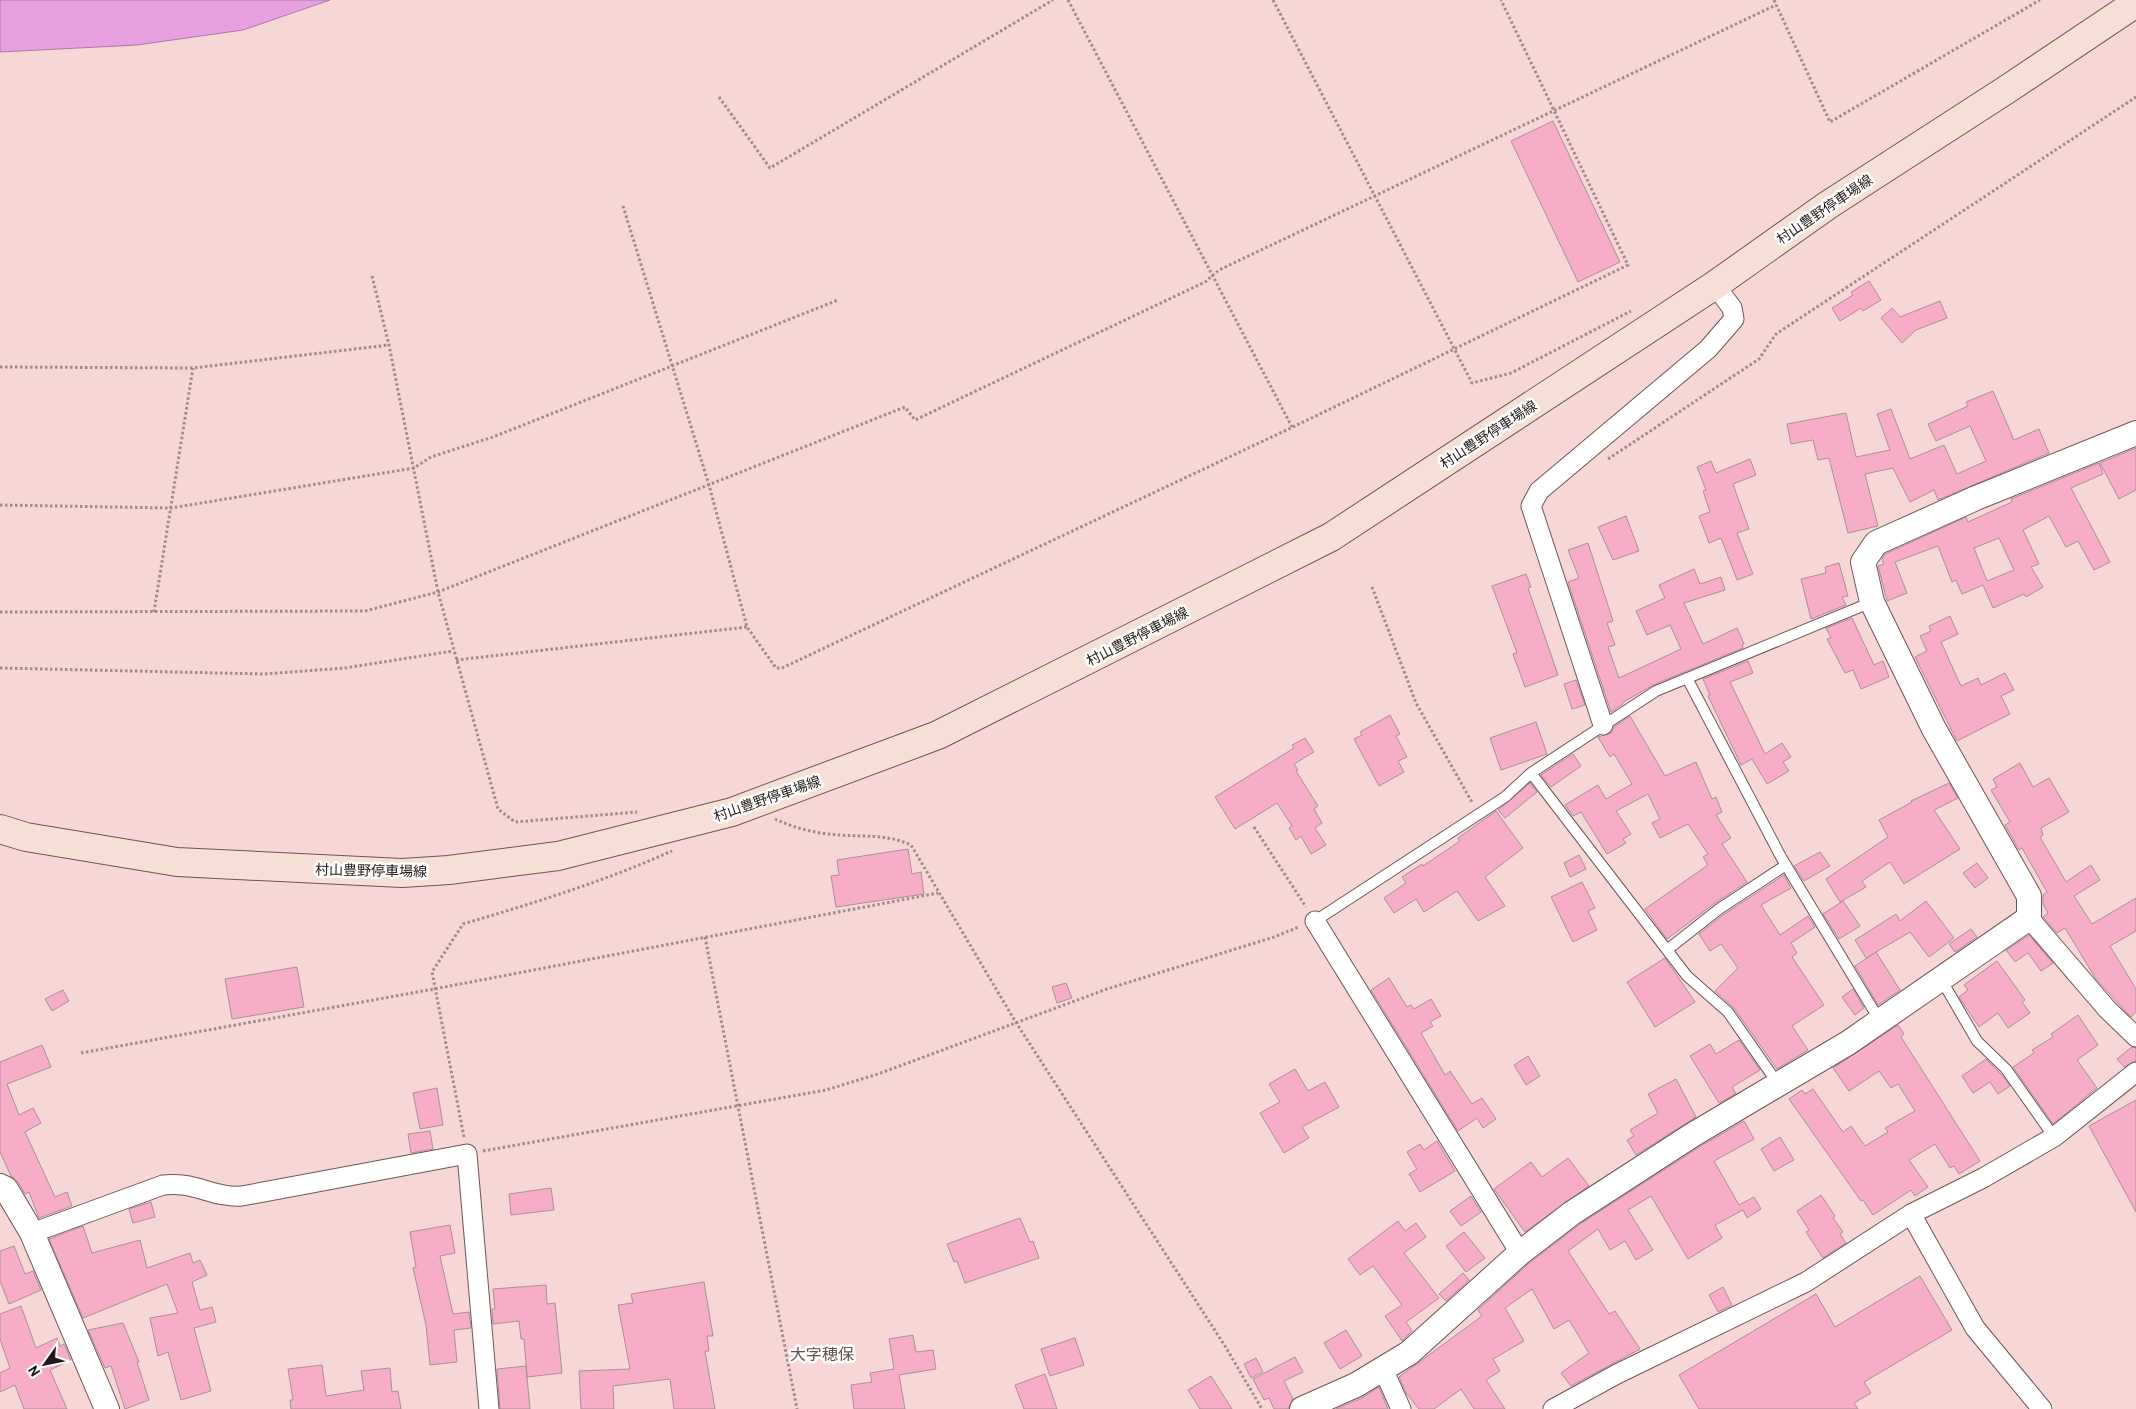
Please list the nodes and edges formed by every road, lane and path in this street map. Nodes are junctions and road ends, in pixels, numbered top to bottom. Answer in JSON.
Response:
{"nodes":[{"id":1,"x":1053,"y":0,"type":"edge"},
{"id":2,"x":1068,"y":0,"type":"edge"},
{"id":3,"x":1273,"y":0,"type":"edge"},
{"id":4,"x":1501,"y":0,"type":"edge"},
{"id":5,"x":1774,"y":0,"type":"edge"},
{"id":6,"x":2040,"y":0,"type":"edge"},
{"id":7,"x":2136,"y":3,"type":"edge"},
{"id":8,"x":1776,"y":5,"type":"junction"},
{"id":9,"x":720,"y":97,"type":"dead end"},
{"id":10,"x":2136,"y":98,"type":"edge"},
{"id":11,"x":1555,"y":110,"type":"junction"},
{"id":12,"x":1374,"y":194,"type":"junction"},
{"id":13,"x":623,"y":206,"type":"dead end"},
{"id":14,"x":372,"y":276,"type":"dead end"},
{"id":15,"x":1212,"y":276,"type":"junction"},
{"id":16,"x":1715,"y":285,"type":"junction"},
{"id":17,"x":838,"y":300,"type":"dead end"},
{"id":18,"x":1633,"y":310,"type":"dead end"},
{"id":19,"x":389,"y":345,"type":"junction"},
{"id":20,"x":1454,"y":349,"type":"junction"},
{"id":21,"x":672,"y":365,"type":"junction"},
{"id":22,"x":0,"y":367,"type":"edge"},
{"id":23,"x":193,"y":368,"type":"junction"},
{"id":24,"x":1292,"y":427,"type":"junction"},
{"id":25,"x":2136,"y":433,"type":"edge"},
{"id":26,"x":1603,"y":462,"type":"dead end"},
{"id":27,"x":414,"y":468,"type":"junction"},
{"id":28,"x":708,"y":485,"type":"junction"},
{"id":29,"x":0,"y":505,"type":"edge"},
{"id":30,"x":170,"y":508,"type":"junction"},
{"id":31,"x":1372,"y":588,"type":"dead end"},
{"id":32,"x":438,"y":592,"type":"junction"},
{"id":33,"x":1872,"y":602,"type":"junction"},
{"id":34,"x":0,"y":612,"type":"edge"},
{"id":35,"x":154,"y":612,"type":"junction"},
{"id":36,"x":747,"y":627,"type":"junction"},
{"id":37,"x":453,"y":651,"type":"junction"},
{"id":38,"x":456,"y":660,"type":"junction"},
{"id":39,"x":0,"y":668,"type":"edge"},
{"id":40,"x":1687,"y":678,"type":"junction"},
{"id":41,"x":1603,"y":725,"type":"junction"},
{"id":42,"x":1531,"y":773,"type":"junction"},
{"id":43,"x":751,"y":806,"type":"junction"},
{"id":44,"x":646,"y":811,"type":"dead end"},
{"id":45,"x":1479,"y":814,"type":"junction"},
{"id":46,"x":1254,"y":827,"type":"dead end"},
{"id":47,"x":0,"y":829,"type":"edge"},
{"id":48,"x":681,"y":847,"type":"dead end"},
{"id":49,"x":1786,"y":864,"type":"junction"},
{"id":50,"x":938,"y":893,"type":"junction"},
{"id":51,"x":2029,"y":918,"type":"junction"},
{"id":52,"x":1315,"y":921,"type":"junction"},
{"id":53,"x":705,"y":937,"type":"junction"},
{"id":54,"x":1667,"y":950,"type":"junction"},
{"id":55,"x":1941,"y":979,"type":"junction"},
{"id":56,"x":434,"y":989,"type":"junction"},
{"id":57,"x":1015,"y":1021,"type":"junction"},
{"id":58,"x":1880,"y":1021,"type":"junction"},
{"id":59,"x":2136,"y":1037,"type":"edge"},
{"id":60,"x":81,"y":1053,"type":"dead end"},
{"id":61,"x":2136,"y":1072,"type":"edge"},
{"id":62,"x":1778,"y":1084,"type":"junction"},
{"id":63,"x":738,"y":1106,"type":"junction"},
{"id":64,"x":2054,"y":1137,"type":"junction"},
{"id":65,"x":468,"y":1154,"type":"junction"},
{"id":66,"x":0,"y":1186,"type":"edge"},
{"id":67,"x":1911,"y":1214,"type":"junction"},
{"id":68,"x":32,"y":1233,"type":"junction"},
{"id":69,"x":1520,"y":1253,"type":"junction"},
{"id":70,"x":1383,"y":1369,"type":"junction"},
{"id":71,"x":107,"y":1409,"type":"edge"},
{"id":72,"x":489,"y":1409,"type":"edge"},
{"id":73,"x":797,"y":1409,"type":"edge"},
{"id":74,"x":1262,"y":1409,"type":"edge"},
{"id":75,"x":1302,"y":1409,"type":"edge"},
{"id":76,"x":1402,"y":1409,"type":"edge"},
{"id":77,"x":1553,"y":1409,"type":"edge"},
{"id":78,"x":2042,"y":1409,"type":"edge"}],
"edges":[{"from":1,"to":9,"type":"path"},
{"from":2,"to":15,"type":"path"},
{"from":3,"to":12,"type":"path"},
{"from":4,"to":11,"type":"path"},
{"from":5,"to":8,"type":"path"},
{"from":6,"to":8,"type":"path"},
{"from":7,"to":16,"type":"main road","name":"村山豊野停車場線"},
{"from":8,"to":11,"type":"path"},
{"from":10,"to":26,"type":"path"},
{"from":11,"to":12,"type":"path"},
{"from":11,"to":20,"type":"path"},
{"from":12,"to":15,"type":"path"},
{"from":12,"to":20,"type":"path"},
{"from":13,"to":21,"type":"path"},
{"from":14,"to":19,"type":"path"},
{"from":15,"to":24,"type":"path"},
{"from":15,"to":28,"type":"path"},
{"from":16,"to":41,"type":"street"},
{"from":16,"to":43,"type":"main road","name":"村山豊野停車場線"},
{"from":17,"to":21,"type":"path"},
{"from":18,"to":20,"type":"path"},
{"from":19,"to":23,"type":"path"},
{"from":19,"to":27,"type":"path"},
{"from":20,"to":24,"type":"path"},
{"from":21,"to":27,"type":"path"},
{"from":21,"to":28,"type":"path"},
{"from":22,"to":23,"type":"path"},
{"from":23,"to":30,"type":"path"},
{"from":24,"to":36,"type":"path"},
{"from":25,"to":33,"type":"street"},
{"from":27,"to":30,"type":"path"},
{"from":27,"to":32,"type":"path"},
{"from":28,"to":32,"type":"path"},
{"from":28,"to":36,"type":"path"},
{"from":29,"to":30,"type":"path"},
{"from":30,"to":35,"type":"path"},
{"from":31,"to":45,"type":"path"},
{"from":32,"to":35,"type":"path"},
{"from":32,"to":37,"type":"path"},
{"from":33,"to":40,"type":"lane"},
{"from":33,"to":51,"type":"street"},
{"from":34,"to":35,"type":"path"},
{"from":36,"to":38,"type":"path"},
{"from":37,"to":38,"type":"path"},
{"from":37,"to":39,"type":"path"},
{"from":38,"to":44,"type":"path"},
{"from":40,"to":41,"type":"lane"},
{"from":40,"to":49,"type":"lane"},
{"from":41,"to":42,"type":"lane"},
{"from":42,"to":45,"type":"lane"},
{"from":42,"to":54,"type":"lane"},
{"from":43,"to":47,"type":"main road","name":"村山豊野停車場線"},
{"from":43,"to":50,"type":"path"},
{"from":45,"to":52,"type":"lane"},
{"from":46,"to":52,"type":"path"},
{"from":48,"to":56,"type":"path"},
{"from":49,"to":54,"type":"lane"},
{"from":49,"to":58,"type":"lane"},
{"from":50,"to":53,"type":"path"},
{"from":50,"to":57,"type":"path"},
{"from":51,"to":55,"type":"street"},
{"from":51,"to":59,"type":"street"},
{"from":52,"to":57,"type":"path"},
{"from":52,"to":69,"type":"street"},
{"from":53,"to":56,"type":"path"},
{"from":53,"to":63,"type":"path"},
{"from":54,"to":62,"type":"lane"},
{"from":55,"to":58,"type":"street"},
{"from":55,"to":64,"type":"lane"},
{"from":56,"to":60,"type":"path"},
{"from":56,"to":65,"type":"path"},
{"from":57,"to":63,"type":"path"},
{"from":57,"to":74,"type":"path"},
{"from":58,"to":62,"type":"street"},
{"from":61,"to":64,"type":"street"},
{"from":62,"to":69,"type":"street"},
{"from":63,"to":65,"type":"path"},
{"from":63,"to":73,"type":"path"},
{"from":64,"to":67,"type":"street"},
{"from":65,"to":68,"type":"street"},
{"from":65,"to":72,"type":"street"},
{"from":66,"to":68,"type":"street"},
{"from":67,"to":77,"type":"street"},
{"from":67,"to":78,"type":"street"},
{"from":68,"to":71,"type":"street"},
{"from":69,"to":70,"type":"street"},
{"from":70,"to":75,"type":"street"},
{"from":70,"to":76,"type":"street"}]}
